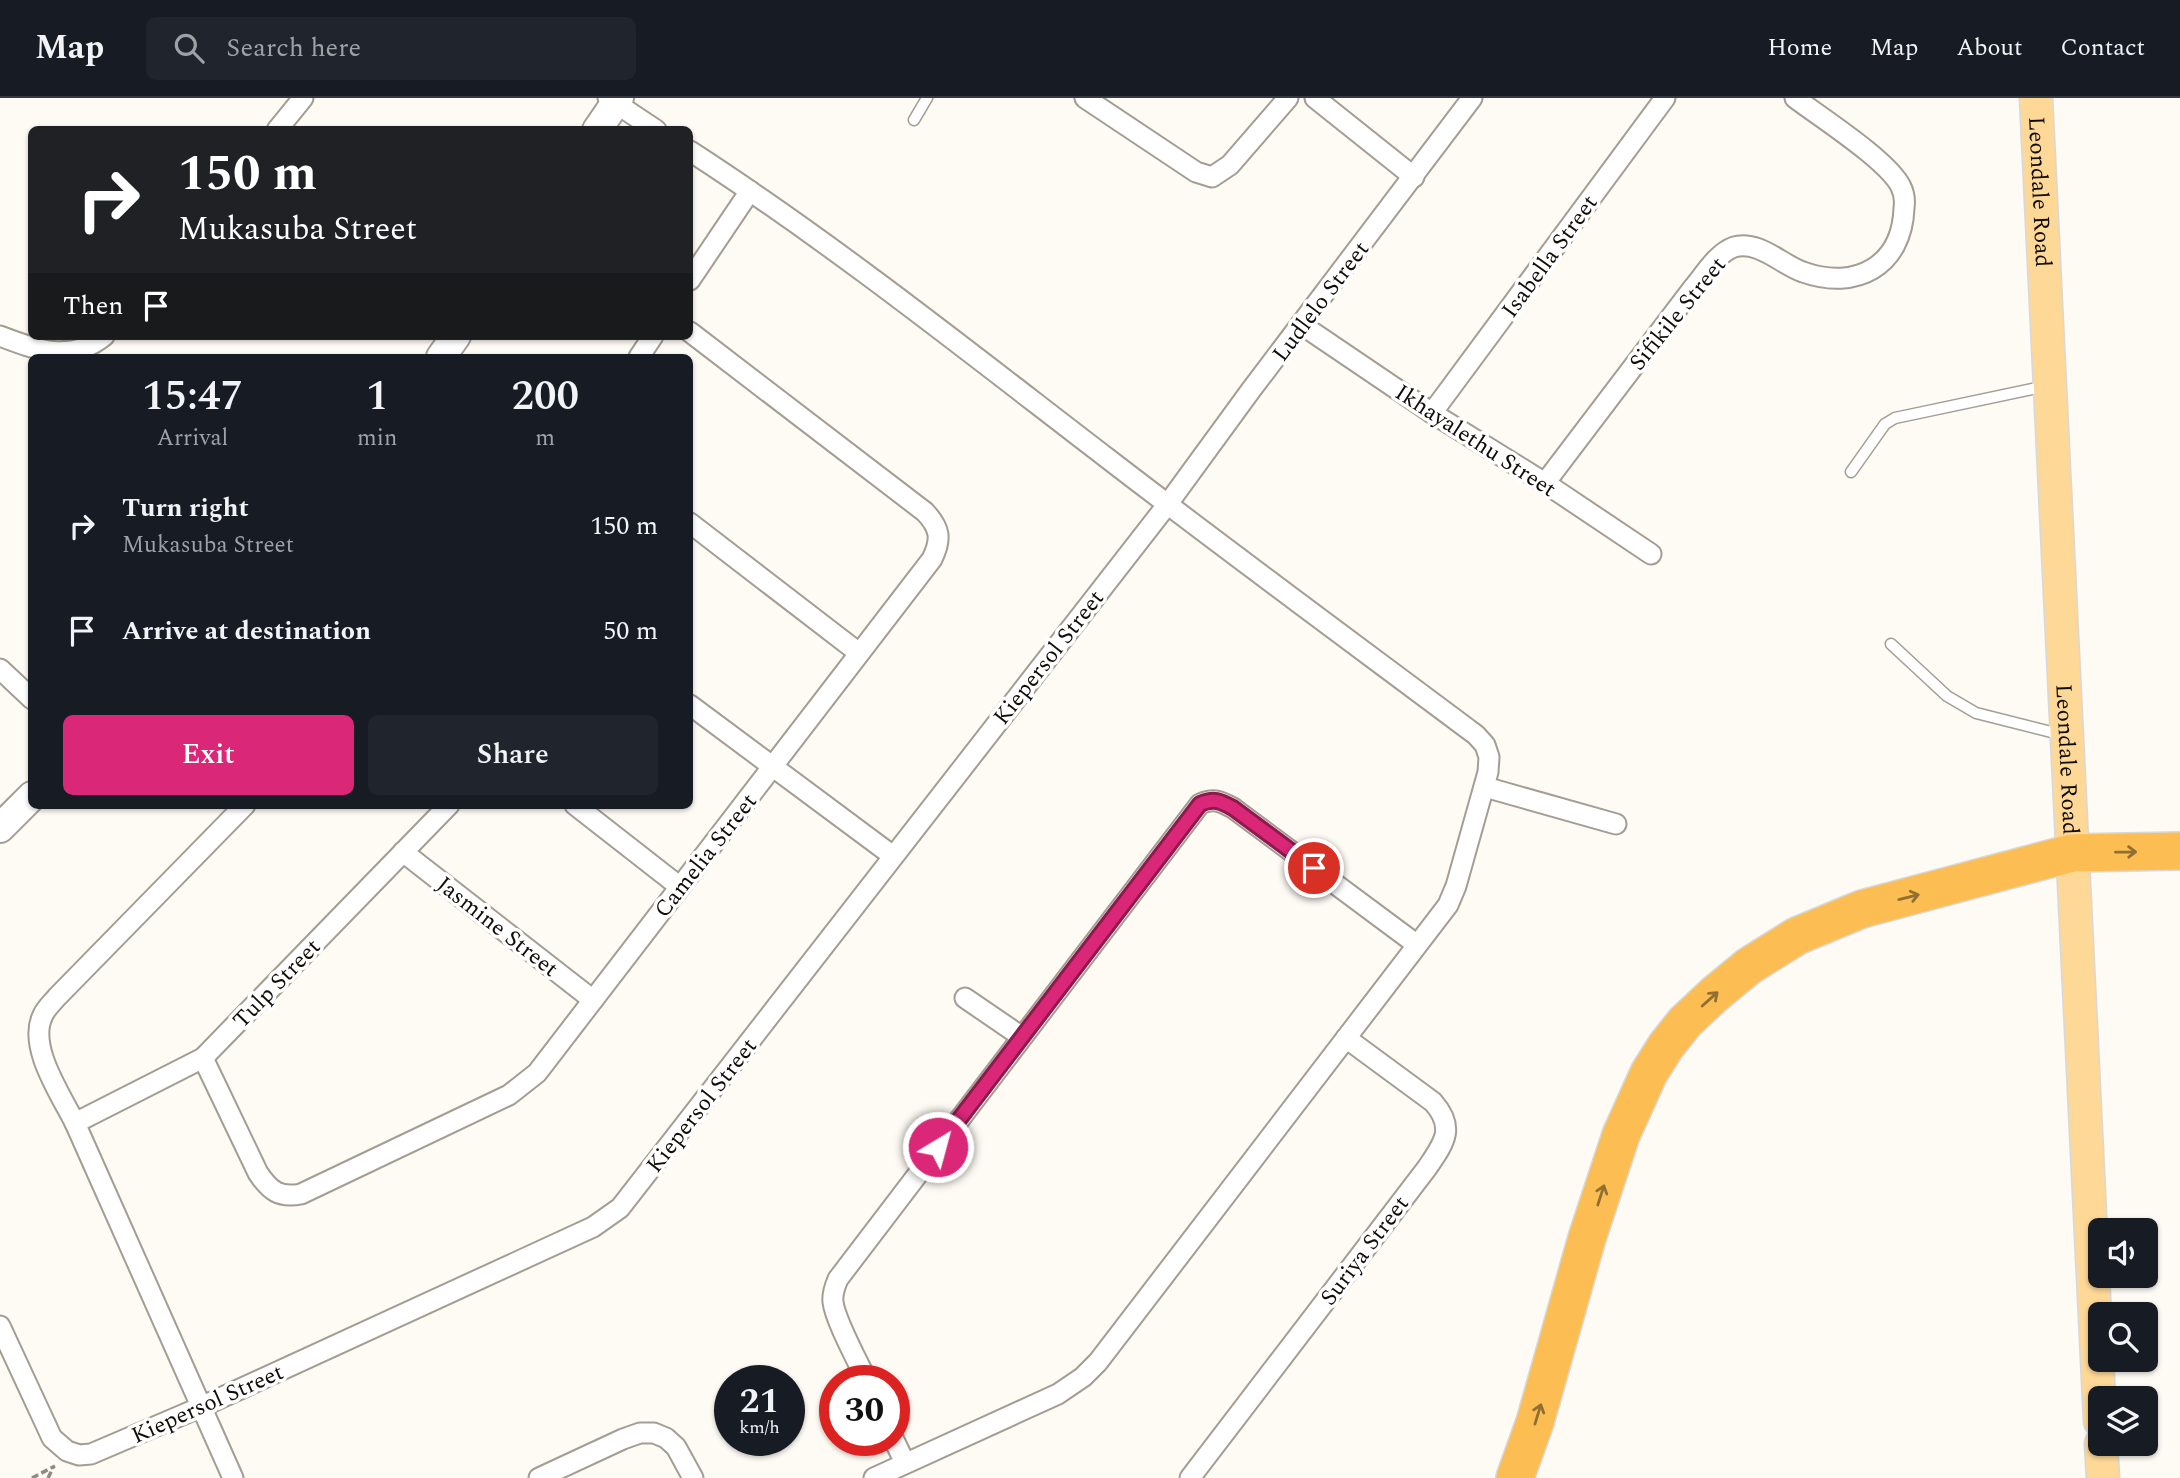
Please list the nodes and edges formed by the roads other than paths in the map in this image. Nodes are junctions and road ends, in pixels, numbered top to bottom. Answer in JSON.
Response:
{"nodes":[{"id":1,"x":303,"y":98,"type":"edge"},
{"id":2,"x":927,"y":98,"type":"edge"},
{"id":3,"x":1085,"y":98,"type":"edge"},
{"id":4,"x":1289,"y":98,"type":"edge"},
{"id":5,"x":1315,"y":98,"type":"edge"},
{"id":6,"x":1472,"y":98,"type":"edge"},
{"id":7,"x":1665,"y":98,"type":"edge"},
{"id":8,"x":1796,"y":98,"type":"edge"},
{"id":9,"x":2036,"y":98,"type":"edge"},
{"id":10,"x":614,"y":100,"type":"edge"},
{"id":11,"x":914,"y":120,"type":"dead end"},
{"id":12,"x":280,"y":126,"type":"edge"},
{"id":13,"x":599,"y":126,"type":"edge"},
{"id":14,"x":650,"y":126,"type":"edge"},
{"id":15,"x":693,"y":153,"type":"edge"},
{"id":16,"x":1414,"y":177,"type":"junction"},
{"id":17,"x":750,"y":191,"type":"junction"},
{"id":18,"x":693,"y":276,"type":"edge"},
{"id":19,"x":1302,"y":325,"type":"junction"},
{"id":20,"x":693,"y":334,"type":"edge"},
{"id":21,"x":0,"y":336,"type":"edge"},
{"id":22,"x":97,"y":340,"type":"edge"},
{"id":23,"x":2050,"y":386,"type":"junction"},
{"id":24,"x":1432,"y":413,"type":"junction"},
{"id":25,"x":1851,"y":471,"type":"dead end"},
{"id":26,"x":1545,"y":483,"type":"junction"},
{"id":27,"x":1167,"y":505,"type":"junction"},
{"id":28,"x":693,"y":525,"type":"edge"},
{"id":29,"x":1651,"y":554,"type":"dead end"},
{"id":30,"x":1891,"y":644,"type":"dead end"},
{"id":31,"x":859,"y":653,"type":"junction"},
{"id":32,"x":0,"y":669,"type":"edge"},
{"id":33,"x":28,"y":695,"type":"edge"},
{"id":34,"x":693,"y":707,"type":"edge"},
{"id":35,"x":2067,"y":736,"type":"junction"},
{"id":36,"x":773,"y":766,"type":"junction"},
{"id":37,"x":1485,"y":787,"type":"junction"},
{"id":38,"x":28,"y":800,"type":"edge"},
{"id":39,"x":241,"y":809,"type":"edge"},
{"id":40,"x":445,"y":809,"type":"edge"},
{"id":41,"x":580,"y":809,"type":"edge"},
{"id":42,"x":1616,"y":824,"type":"dead end"},
{"id":43,"x":0,"y":828,"type":"edge"},
{"id":44,"x":2180,"y":851,"type":"edge"},
{"id":45,"x":403,"y":852,"type":"junction"},
{"id":46,"x":2072,"y":853,"type":"junction"},
{"id":47,"x":893,"y":856,"type":"junction"},
{"id":48,"x":680,"y":887,"type":"junction"},
{"id":49,"x":1416,"y":944,"type":"junction"},
{"id":50,"x":965,"y":998,"type":"dead end"},
{"id":51,"x":593,"y":1000,"type":"junction"},
{"id":52,"x":1022,"y":1037,"type":"junction"},
{"id":53,"x":1346,"y":1038,"type":"junction"},
{"id":54,"x":203,"y":1058,"type":"junction"},
{"id":55,"x":75,"y":1123,"type":"junction"},
{"id":56,"x":0,"y":1326,"type":"edge"},
{"id":57,"x":860,"y":1365,"type":"edge"},
{"id":58,"x":2098,"y":1386,"type":"edge"},
{"id":59,"x":201,"y":1406,"type":"junction"},
{"id":60,"x":902,"y":1456,"type":"edge"},
{"id":61,"x":2102,"y":1456,"type":"edge"},
{"id":62,"x":905,"y":1463,"type":"junction"},
{"id":63,"x":233,"y":1478,"type":"edge"},
{"id":64,"x":539,"y":1478,"type":"edge"},
{"id":65,"x":693,"y":1478,"type":"edge"},
{"id":66,"x":874,"y":1478,"type":"edge"},
{"id":67,"x":1190,"y":1478,"type":"edge"},
{"id":68,"x":1515,"y":1478,"type":"edge"},
{"id":69,"x":2103,"y":1478,"type":"edge"}],
"edges":[{"from":1,"to":12,"type":"street"},
{"from":2,"to":11,"type":"lane"},
{"from":3,"to":4,"type":"street"},
{"from":5,"to":16,"type":"street"},
{"from":6,"to":16,"type":"street","name":"Ludlelo Street"},
{"from":7,"to":24,"type":"street","name":"Isabella Street"},
{"from":8,"to":26,"type":"street","name":"Sifikile Street"},
{"from":9,"to":23,"type":"main road","name":"Leondale Road"},
{"from":10,"to":13,"type":"street"},
{"from":10,"to":14,"type":"street"},
{"from":15,"to":17,"type":"street"},
{"from":16,"to":19,"type":"street","name":"Ludlelo Street"},
{"from":17,"to":18,"type":"street"},
{"from":17,"to":27,"type":"street"},
{"from":19,"to":24,"type":"street","name":"Ikhayalethu Street"},
{"from":19,"to":27,"type":"street","name":"Ludlelo Street"},
{"from":20,"to":31,"type":"street","name":"Camelia Street"},
{"from":21,"to":22,"type":"street"},
{"from":23,"to":25,"type":"lane"},
{"from":23,"to":35,"type":"main road","name":"Leondale Road"},
{"from":24,"to":26,"type":"street","name":"Ikhayalethu Street"},
{"from":26,"to":29,"type":"street","name":"Ikhayalethu Street"},
{"from":27,"to":37,"type":"street"},
{"from":27,"to":47,"type":"street","name":"Kiepersol Street"},
{"from":28,"to":31,"type":"street"},
{"from":30,"to":35,"type":"lane"},
{"from":31,"to":36,"type":"street","name":"Camelia Street"},
{"from":32,"to":33,"type":"street"},
{"from":34,"to":36,"type":"street"},
{"from":35,"to":46,"type":"main road","name":"Leondale Road"},
{"from":36,"to":47,"type":"street"},
{"from":36,"to":48,"type":"street","name":"Camelia Street"},
{"from":37,"to":42,"type":"street"},
{"from":37,"to":49,"type":"street"},
{"from":38,"to":43,"type":"street"},
{"from":39,"to":55,"type":"street"},
{"from":40,"to":45,"type":"street","name":"Tulp Street"},
{"from":41,"to":48,"type":"street"},
{"from":46,"to":44,"type":"highway","one_way":true},
{"from":45,"to":51,"type":"street","name":"Jasmine Street"},
{"from":45,"to":54,"type":"street","name":"Tulp Street"},
{"from":46,"to":58,"type":"main road","name":"Leondale Road"},
{"from":68,"to":46,"type":"highway","one_way":true},
{"from":47,"to":59,"type":"street","name":"Kiepersol Street"},
{"from":48,"to":51,"type":"street","name":"Camelia Street"},
{"from":49,"to":52,"type":"street"},
{"from":49,"to":53,"type":"street"},
{"from":50,"to":52,"type":"street"},
{"from":51,"to":54,"type":"street","name":"Camelia Street"},
{"from":52,"to":57,"type":"street"},
{"from":53,"to":62,"type":"street"},
{"from":53,"to":67,"type":"street","name":"Suriya Street"},
{"from":54,"to":55,"type":"street","name":"Tulp Street"},
{"from":55,"to":59,"type":"street"},
{"from":56,"to":59,"type":"street","name":"Kiepersol Street"},
{"from":59,"to":63,"type":"street"},
{"from":60,"to":62,"type":"street"},
{"from":61,"to":69,"type":"main road"},
{"from":62,"to":66,"type":"street"},
{"from":64,"to":65,"type":"street"}]}
